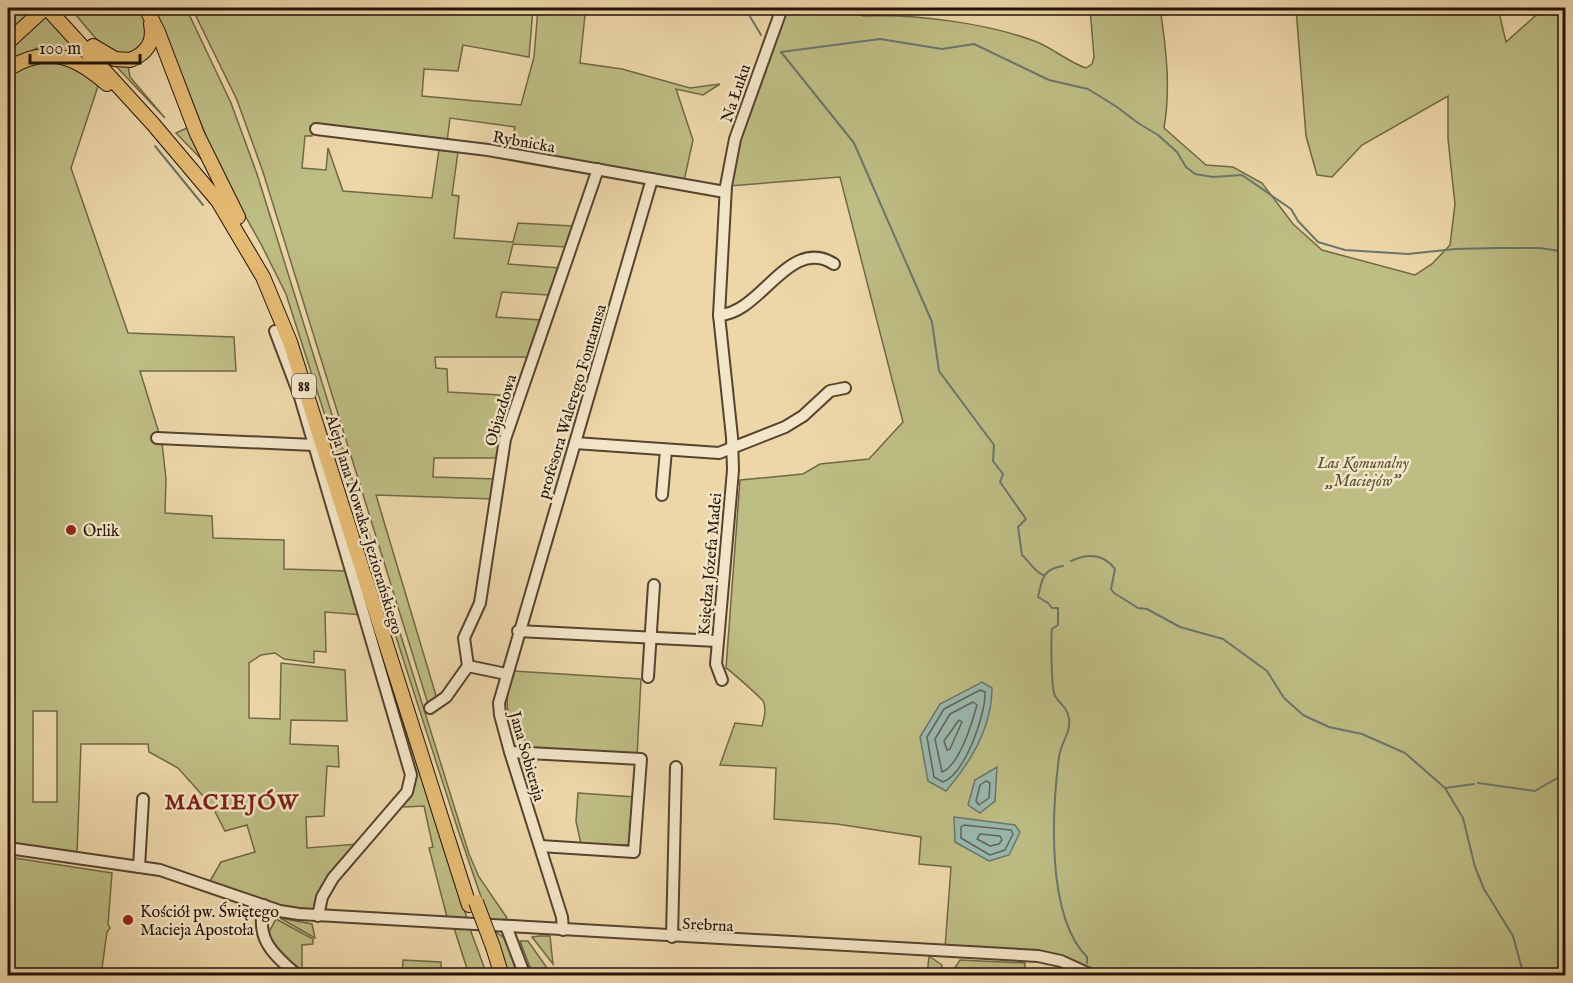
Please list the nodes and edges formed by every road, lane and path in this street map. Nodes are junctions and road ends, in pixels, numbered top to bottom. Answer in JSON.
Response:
{"nodes":[{"id":1,"x":58,"y":8,"type":"edge"},
{"id":2,"x":782,"y":8,"type":"edge"},
{"id":3,"x":147,"y":9,"type":"edge"},
{"id":4,"x":42,"y":11,"type":"edge"},
{"id":5,"x":8,"y":42,"type":"edge"},
{"id":6,"x":93,"y":46,"type":"junction"},
{"id":7,"x":8,"y":69,"type":"edge"},
{"id":8,"x":153,"y":124,"type":"junction"},
{"id":9,"x":316,"y":129,"type":"dead end"},
{"id":10,"x":598,"y":169,"type":"junction"},
{"id":11,"x":652,"y":179,"type":"junction"},
{"id":12,"x":725,"y":192,"type":"junction"},
{"id":13,"x":239,"y":219,"type":"junction"},
{"id":14,"x":834,"y":264,"type":"dead end"},
{"id":15,"x":719,"y":315,"type":"junction"},
{"id":16,"x":275,"y":331,"type":"dead end"},
{"id":17,"x":845,"y":388,"type":"dead end"},
{"id":18,"x":157,"y":438,"type":"dead end"},
{"id":19,"x":575,"y":443,"type":"junction"},
{"id":20,"x":315,"y":445,"type":"junction"},
{"id":21,"x":733,"y":448,"type":"junction"},
{"id":22,"x":666,"y":450,"type":"junction"},
{"id":23,"x":662,"y":495,"type":"dead end"},
{"id":24,"x":654,"y":585,"type":"dead end"},
{"id":25,"x":518,"y":631,"type":"junction"},
{"id":26,"x":650,"y":638,"type":"junction"},
{"id":27,"x":717,"y":641,"type":"junction"},
{"id":28,"x":468,"y":666,"type":"junction"},
{"id":29,"x":506,"y":674,"type":"junction"},
{"id":30,"x":648,"y":677,"type":"dead end"},
{"id":31,"x":722,"y":681,"type":"dead end"},
{"id":32,"x":430,"y":708,"type":"dead end"},
{"id":33,"x":510,"y":752,"type":"junction"},
{"id":34,"x":676,"y":767,"type":"dead end"},
{"id":35,"x":143,"y":800,"type":"dead end"},
{"id":36,"x":540,"y":846,"type":"junction"},
{"id":37,"x":8,"y":848,"type":"edge"},
{"id":38,"x":139,"y":867,"type":"junction"},
{"id":39,"x":473,"y":903,"type":"junction"},
{"id":40,"x":264,"y":905,"type":"junction"},
{"id":41,"x":318,"y":916,"type":"junction"},
{"id":42,"x":506,"y":926,"type":"junction"},
{"id":43,"x":562,"y":930,"type":"junction"},
{"id":44,"x":672,"y":937,"type":"junction"},
{"id":45,"x":489,"y":949,"type":"junction"},
{"id":46,"x":298,"y":975,"type":"edge"},
{"id":47,"x":494,"y":975,"type":"edge"},
{"id":48,"x":502,"y":975,"type":"edge"},
{"id":49,"x":525,"y":975,"type":"edge"},
{"id":50,"x":1094,"y":975,"type":"edge"}],
"edges":[{"from":1,"to":6,"type":"main road","name":"Aleja Jana Nowaka-Jeziorańskiego","number":"88"},
{"from":2,"to":12,"type":"street","name":"Na Łuku"},
{"from":3,"to":6,"type":"main road"},
{"from":3,"to":13,"type":"main road"},
{"from":4,"to":5,"type":"main road"},
{"from":4,"to":8,"type":"main road","name":"Aleja Jana Nowaka-Jeziorańskiego","number":"88"},
{"from":6,"to":13,"type":"main road","name":"Aleja Jana Nowaka-Jeziorańskiego","number":"88"},
{"from":7,"to":8,"type":"main road"},
{"from":8,"to":39,"type":"main road","name":"Aleja Jana Nowaka-Jeziorańskiego","number":"88"},
{"from":9,"to":10,"type":"street","name":"Rybnicka"},
{"from":10,"to":11,"type":"street","name":"Rybnicka"},
{"from":10,"to":28,"type":"street","name":"Objazdowa"},
{"from":11,"to":12,"type":"street","name":"Rybnicka"},
{"from":11,"to":19,"type":"street","name":"profesora Walerego Fontanusa"},
{"from":12,"to":15,"type":"street","name":"Księdza Józefa Madei"},
{"from":13,"to":39,"type":"main road","name":"Aleja Jana Nowaka-Jeziorańskiego","number":"88"},
{"from":14,"to":15,"type":"street"},
{"from":15,"to":21,"type":"street","name":"Księdza Józefa Madei"},
{"from":16,"to":20,"type":"street"},
{"from":17,"to":21,"type":"street"},
{"from":18,"to":20,"type":"street"},
{"from":19,"to":22,"type":"street"},
{"from":19,"to":25,"type":"street","name":"profesora Walerego Fontanusa"},
{"from":20,"to":41,"type":"street"},
{"from":21,"to":22,"type":"street"},
{"from":21,"to":27,"type":"street","name":"Księdza Józefa Madei"},
{"from":22,"to":23,"type":"street"},
{"from":24,"to":26,"type":"street"},
{"from":25,"to":26,"type":"street"},
{"from":25,"to":29,"type":"street","name":"profesora Walerego Fontanusa"},
{"from":26,"to":27,"type":"street"},
{"from":26,"to":30,"type":"street"},
{"from":27,"to":31,"type":"street","name":"Księdza Józefa Madei"},
{"from":28,"to":29,"type":"street"},
{"from":28,"to":32,"type":"street"},
{"from":29,"to":33,"type":"street","name":"Jana Sobieraja"},
{"from":33,"to":36,"type":"street","name":"Jana Sobieraja"},
{"from":33,"to":36,"type":"street"},
{"from":34,"to":44,"type":"street"},
{"from":35,"to":38,"type":"street"},
{"from":36,"to":43,"type":"street","name":"Jana Sobieraja"},
{"from":37,"to":38,"type":"street","name":"Srebrna"},
{"from":38,"to":40,"type":"street","name":"Srebrna"},
{"from":39,"to":45,"type":"main road","name":"Aleja Jana Nowaka-Jeziorańskiego","number":"88","bridge":true},
{"from":40,"to":41,"type":"street","name":"Srebrna"},
{"from":40,"to":46,"type":"street"},
{"from":41,"to":42,"type":"street","name":"Srebrna"},
{"from":42,"to":43,"type":"street","name":"Srebrna"},
{"from":42,"to":49,"type":"street"},
{"from":43,"to":44,"type":"street","name":"Srebrna"},
{"from":44,"to":50,"type":"street","name":"Srebrna"},
{"from":45,"to":47,"type":"main road","name":"Aleja Jana Nowaka-Jeziorańskiego","number":"88"},
{"from":45,"to":48,"type":"main road","name":"Aleja Jana Nowaka-Jeziorańskiego","number":"88"}]}
